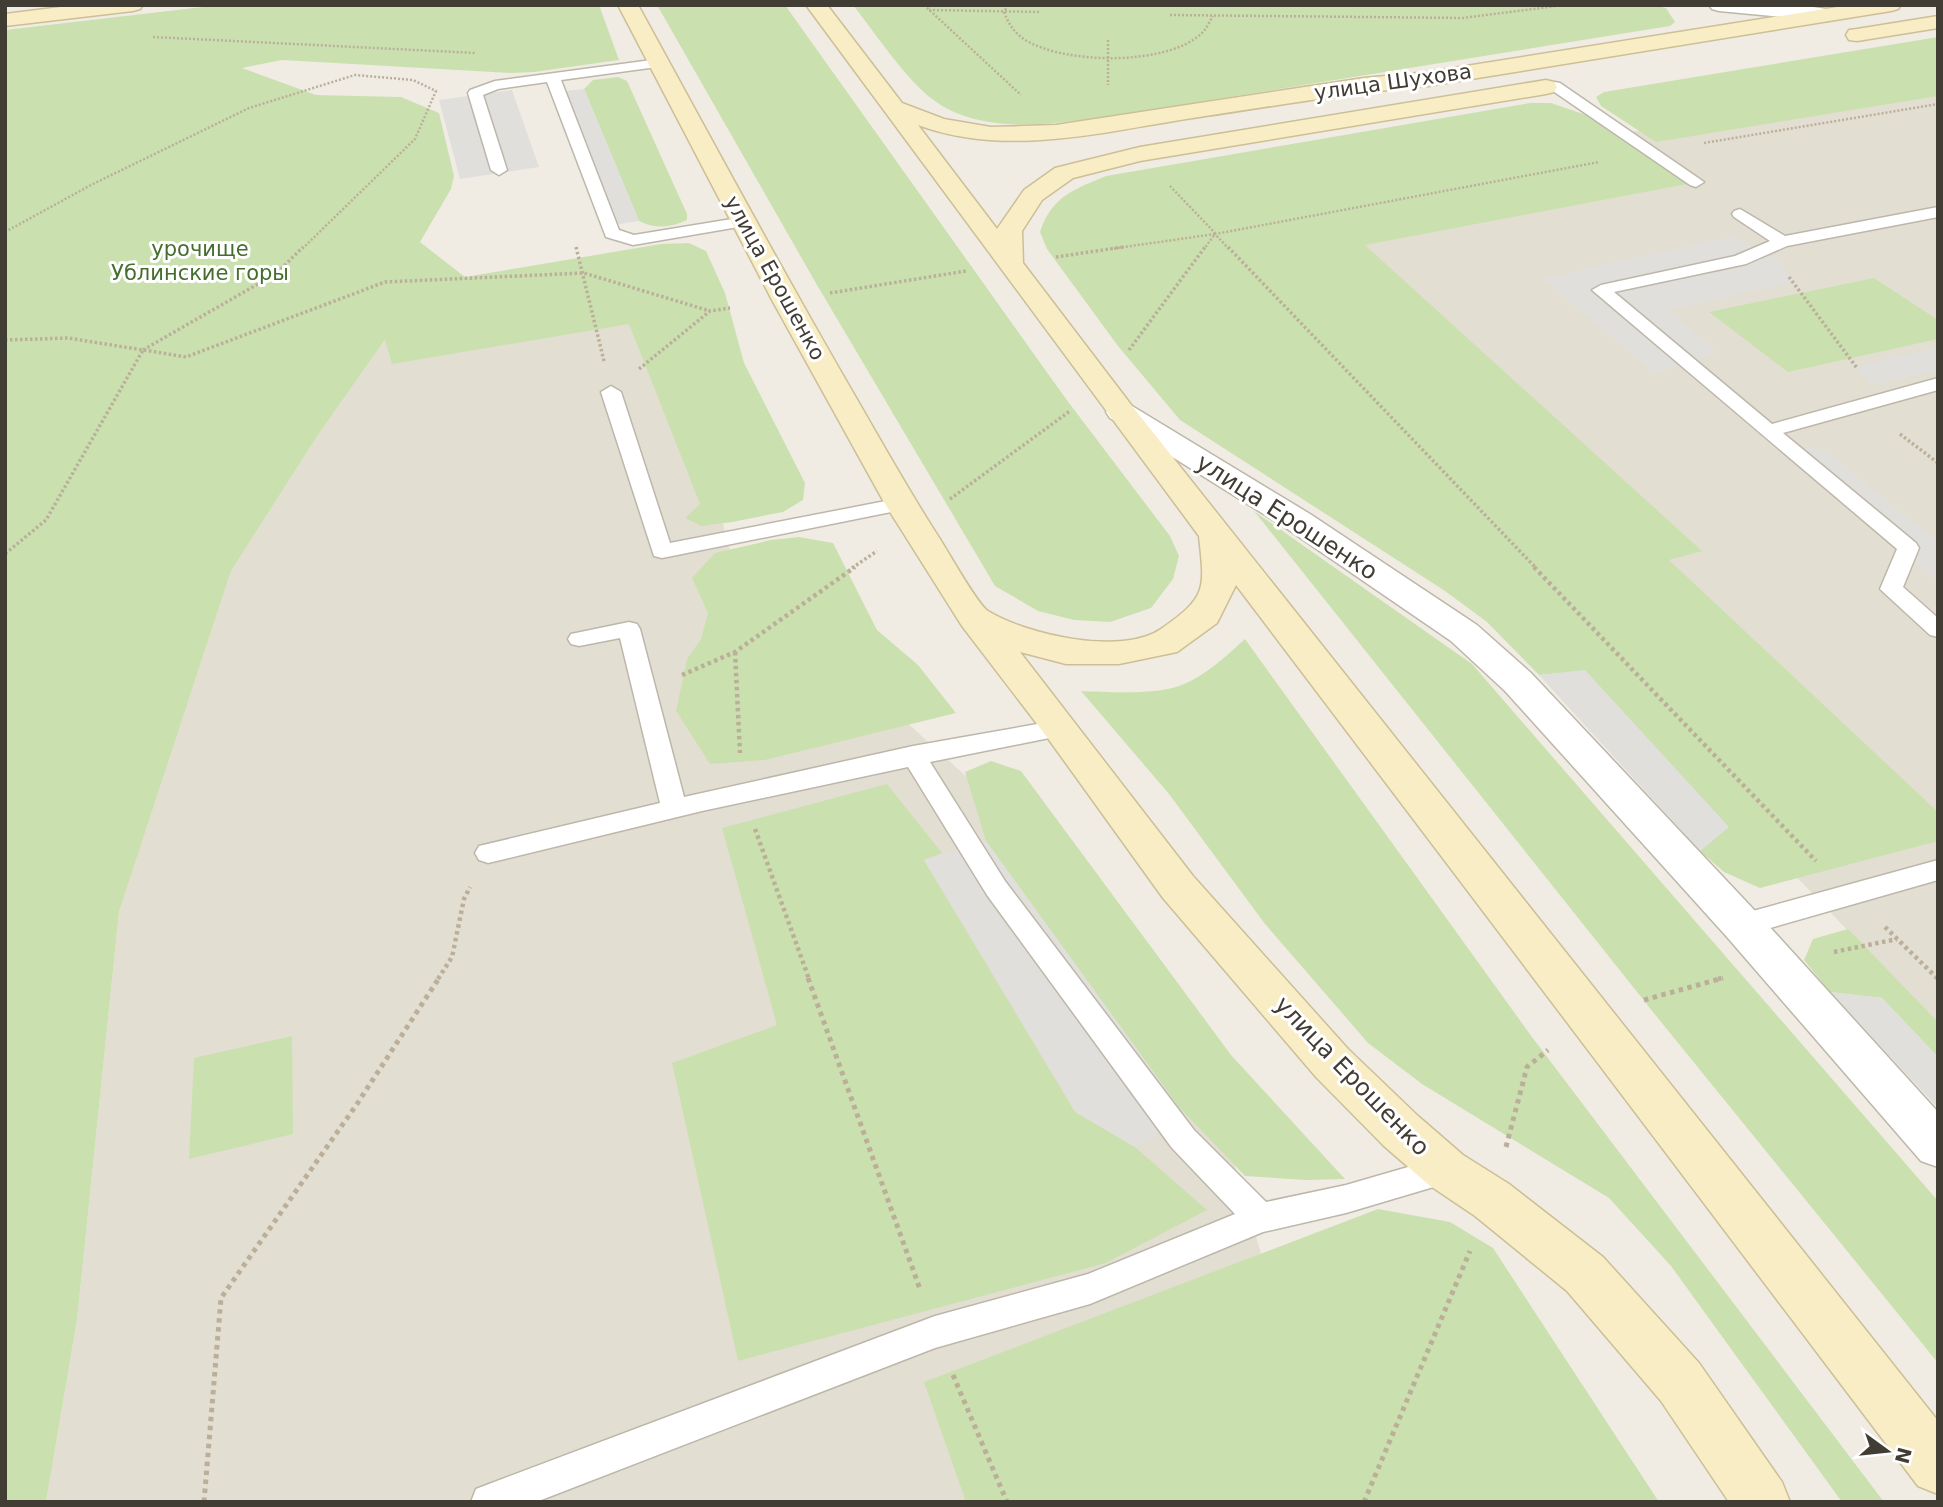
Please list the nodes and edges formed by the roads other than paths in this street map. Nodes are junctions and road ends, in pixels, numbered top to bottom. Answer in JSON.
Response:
{"nodes":[{"id":1,"x":133,"y":5,"type":"edge"},
{"id":2,"x":628,"y":5,"type":"edge"},
{"id":3,"x":816,"y":5,"type":"edge"},
{"id":4,"x":1719,"y":5,"type":"edge"},
{"id":5,"x":1891,"y":5,"type":"edge"},
{"id":6,"x":1827,"y":15,"type":"junction"},
{"id":7,"x":5,"y":20,"type":"edge"},
{"id":8,"x":1938,"y":22,"type":"edge"},
{"id":9,"x":1842,"y":38,"type":"dead end"},
{"id":10,"x":659,"y":63,"type":"junction"},
{"id":11,"x":553,"y":78,"type":"junction"},
{"id":12,"x":1583,"y":81,"type":"dead end"},
{"id":13,"x":1555,"y":86,"type":"junction"},
{"id":14,"x":896,"y":109,"type":"junction"},
{"id":15,"x":499,"y":170,"type":"dead end"},
{"id":16,"x":1696,"y":182,"type":"dead end"},
{"id":17,"x":1938,"y":212,"type":"edge"},
{"id":18,"x":1741,"y":214,"type":"dead end"},
{"id":19,"x":744,"y":222,"type":"junction"},
{"id":20,"x":1775,"y":245,"type":"junction"},
{"id":21,"x":1010,"y":263,"type":"junction"},
{"id":22,"x":1938,"y":384,"type":"edge"},
{"id":23,"x":611,"y":392,"type":"dead end"},
{"id":24,"x":1111,"y":400,"type":"junction"},
{"id":25,"x":1769,"y":431,"type":"junction"},
{"id":26,"x":908,"y":514,"type":"junction"},
{"id":27,"x":1216,"y":536,"type":"junction"},
{"id":28,"x":974,"y":618,"type":"junction"},
{"id":29,"x":1938,"y":630,"type":"edge"},
{"id":30,"x":579,"y":639,"type":"dead end"},
{"id":31,"x":1060,"y":728,"type":"junction"},
{"id":32,"x":913,"y":755,"type":"junction"},
{"id":33,"x":675,"y":810,"type":"junction"},
{"id":34,"x":488,"y":853,"type":"road end"},
{"id":35,"x":1938,"y":870,"type":"edge"},
{"id":36,"x":1742,"y":925,"type":"junction"},
{"id":37,"x":1938,"y":1146,"type":"edge"},
{"id":38,"x":1446,"y":1170,"type":"junction"},
{"id":39,"x":1260,"y":1218,"type":"junction"},
{"id":40,"x":1938,"y":1465,"type":"edge"},
{"id":41,"x":489,"y":1502,"type":"edge"},
{"id":42,"x":1762,"y":1502,"type":"edge"}],
"edges":[{"from":1,"to":7,"type":"main road"},
{"from":2,"to":10,"type":"main road","name":"улица Ерошенко"},
{"from":3,"to":14,"type":"main road","name":"улица Ерошенко"},
{"from":4,"to":6,"type":"street"},
{"from":5,"to":6,"type":"main road","name":"улица Шухова"},
{"from":6,"to":14,"type":"main road","name":"улица Шухова"},
{"from":8,"to":9,"type":"main road"},
{"from":10,"to":11,"type":"lane"},
{"from":10,"to":19,"type":"main road","name":"улица Ерошенко"},
{"from":11,"to":15,"type":"lane"},
{"from":11,"to":19,"type":"lane"},
{"from":12,"to":13,"type":"main road","name":"улица Шухова"},
{"from":13,"to":16,"type":"lane"},
{"from":13,"to":21,"type":"main road","name":"улица Шухова"},
{"from":14,"to":21,"type":"main road","name":"улица Ерошенко"},
{"from":17,"to":20,"type":"lane"},
{"from":18,"to":20,"type":"lane"},
{"from":19,"to":26,"type":"main road","name":"улица Ерошенко"},
{"from":20,"to":25,"type":"lane"},
{"from":21,"to":24,"type":"main road","name":"улица Ерошенко"},
{"from":22,"to":25,"type":"lane"},
{"from":23,"to":26,"type":"lane"},
{"from":24,"to":27,"type":"main road","name":"улица Ерошенко"},
{"from":24,"to":36,"type":"street","name":"улица Ерошенко"},
{"from":25,"to":29,"type":"lane"},
{"from":26,"to":28,"type":"main road","name":"улица Ерошенко"},
{"from":27,"to":28,"type":"main road"},
{"from":27,"to":40,"type":"main road","name":"улица Ерошенко"},
{"from":28,"to":31,"type":"main road","name":"улица Ерошенко"},
{"from":30,"to":33,"type":"lane"},
{"from":31,"to":32,"type":"lane"},
{"from":31,"to":38,"type":"main road","name":"улица Ерошенко"},
{"from":32,"to":33,"type":"lane"},
{"from":32,"to":39,"type":"lane"},
{"from":33,"to":34,"type":"lane"},
{"from":35,"to":36,"type":"lane"},
{"from":36,"to":37,"type":"street","name":"улица Ерошенко"},
{"from":38,"to":39,"type":"lane"},
{"from":38,"to":42,"type":"main road","name":"улица Ерошенко"},
{"from":39,"to":41,"type":"lane"}]}
